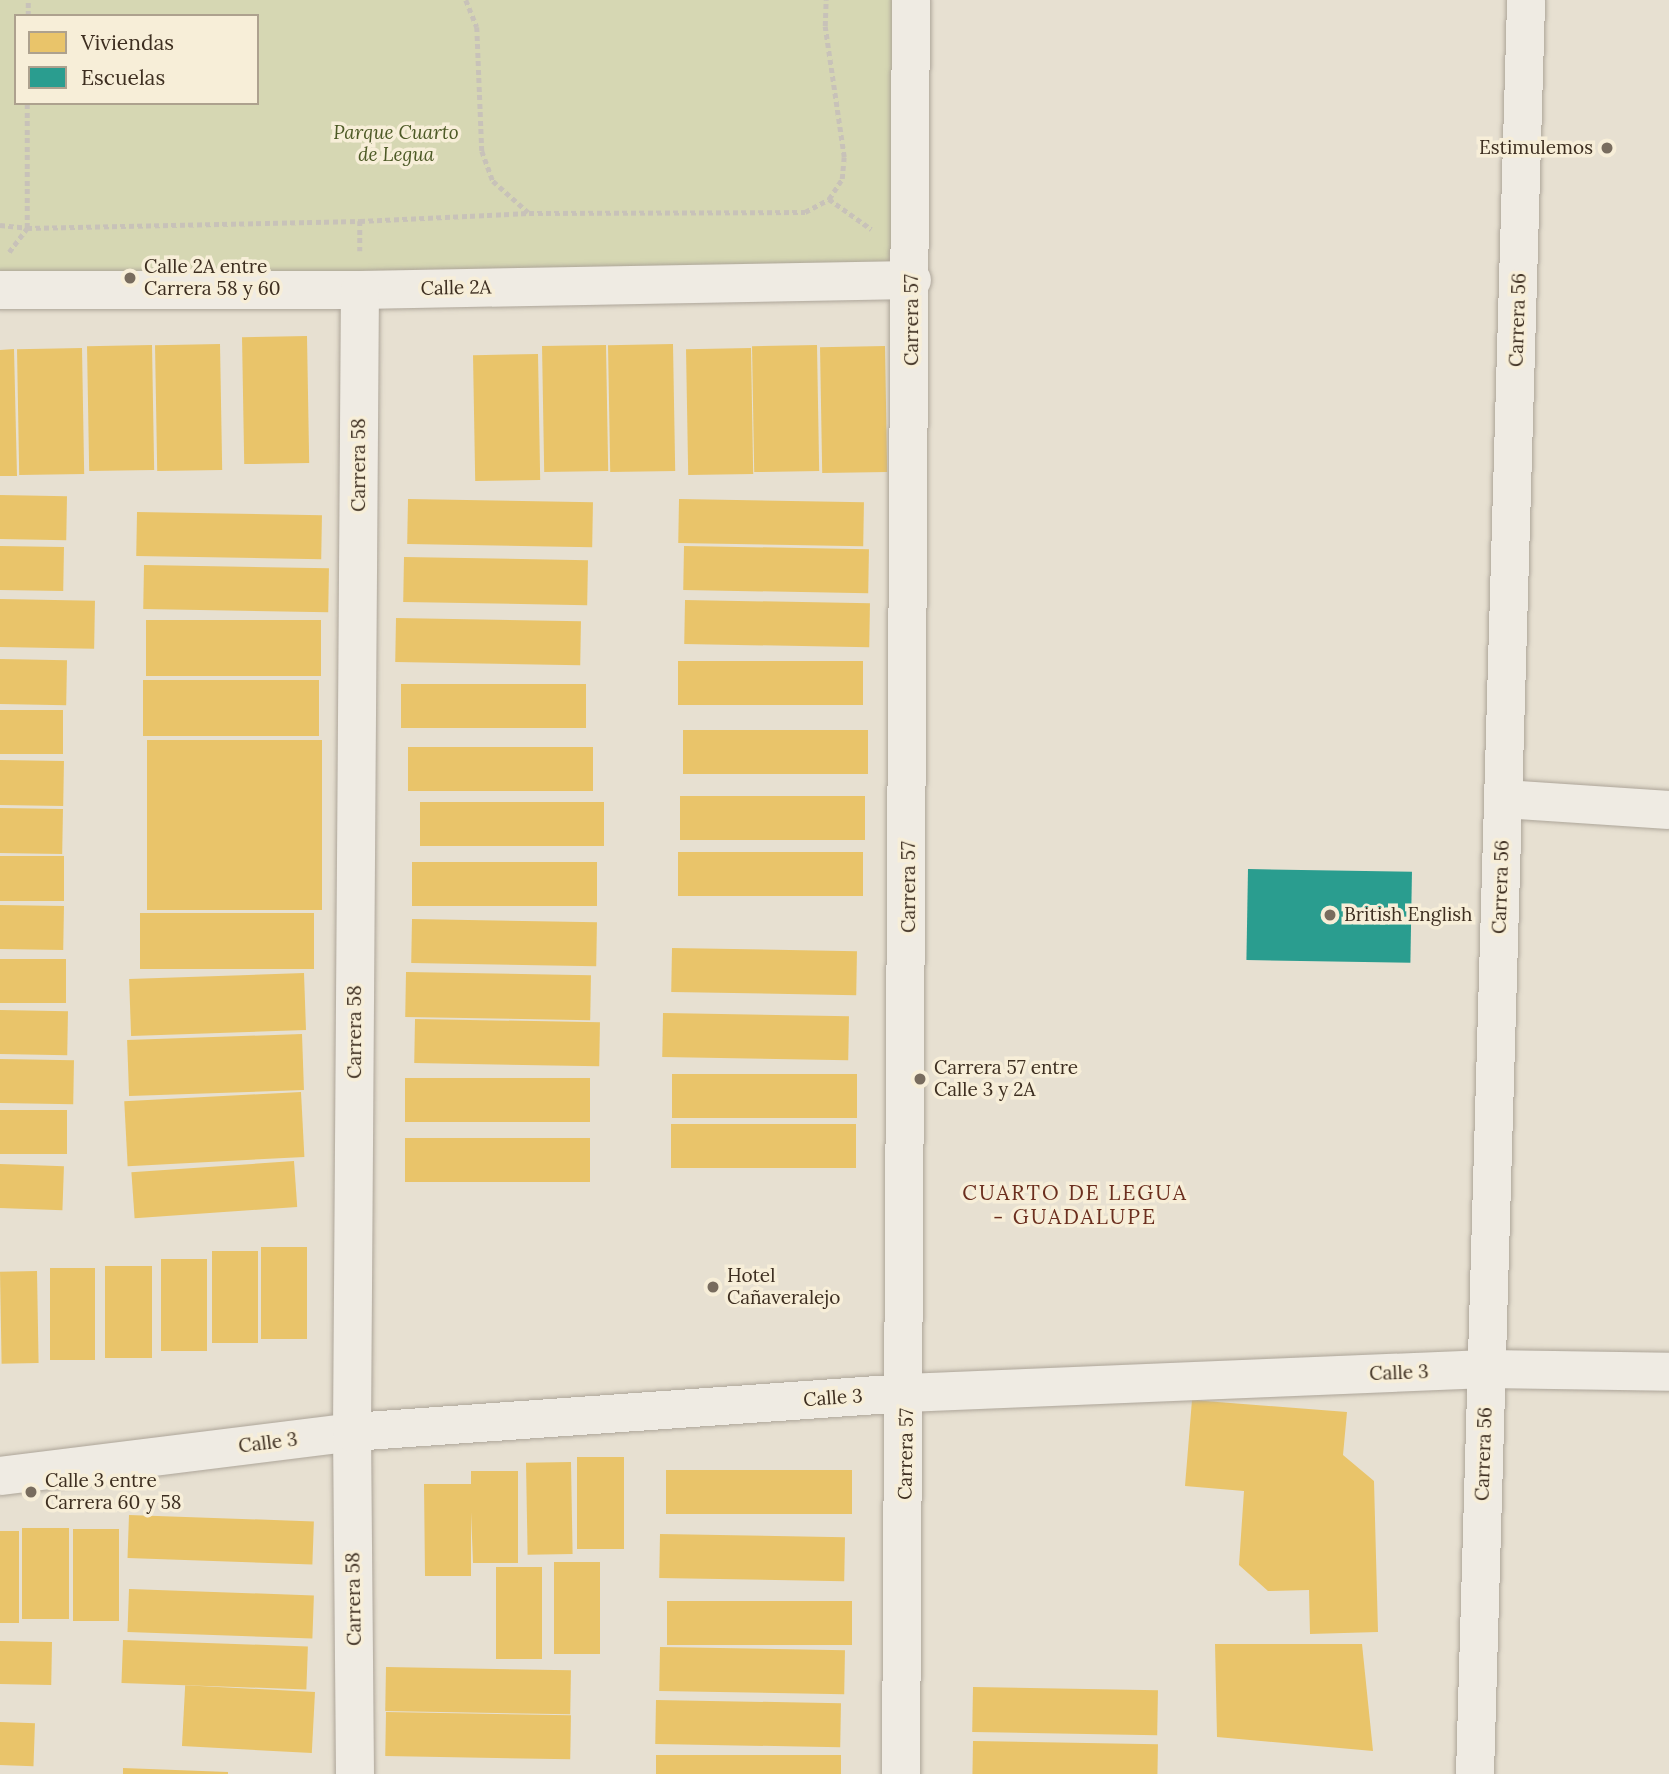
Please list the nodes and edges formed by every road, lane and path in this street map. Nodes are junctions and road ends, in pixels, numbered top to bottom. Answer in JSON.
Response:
{"nodes":[{"id":1,"x":466,"y":0,"type":"edge"},
{"id":2,"x":826,"y":0,"type":"edge"},
{"id":3,"x":911,"y":0,"type":"edge"},
{"id":4,"x":1526,"y":0,"type":"edge"},
{"id":5,"x":27,"y":105,"type":"edge"},
{"id":6,"x":529,"y":212,"type":"junction"},
{"id":7,"x":0,"y":225,"type":"edge"},
{"id":8,"x":27,"y":228,"type":"junction"},
{"id":9,"x":3,"y":273,"type":"edge"},
{"id":10,"x":912,"y":280,"type":"junction"},
{"id":11,"x":360,"y":290,"type":"junction"},
{"id":12,"x":1504,"y":799,"type":"junction"},
{"id":13,"x":1669,"y":810,"type":"edge"},
{"id":14,"x":1487,"y":1369,"type":"junction"},
{"id":15,"x":1669,"y":1372,"type":"edge"},
{"id":16,"x":906,"y":1393,"type":"junction"},
{"id":17,"x":352,"y":1432,"type":"junction"},
{"id":18,"x":0,"y":1476,"type":"edge"},
{"id":19,"x":355,"y":1774,"type":"edge"},
{"id":20,"x":901,"y":1774,"type":"edge"},
{"id":21,"x":1475,"y":1774,"type":"edge"}],
"edges":[{"from":1,"to":6,"type":"path"},
{"from":2,"to":6,"type":"path"},
{"from":3,"to":10,"type":"street","name":"Carrera 57"},
{"from":4,"to":12,"type":"street","name":"Carrera 56"},
{"from":5,"to":8,"type":"path"},
{"from":6,"to":8,"type":"path"},
{"from":7,"to":8,"type":"path"},
{"from":8,"to":9,"type":"path"},
{"from":9,"to":11,"type":"street","name":"Calle 2A"},
{"from":10,"to":11,"type":"street","name":"Calle 2A"},
{"from":10,"to":16,"type":"street","name":"Carrera 57"},
{"from":11,"to":17,"type":"street","name":"Carrera 58"},
{"from":12,"to":13,"type":"street"},
{"from":12,"to":14,"type":"street","name":"Carrera 56"},
{"from":14,"to":15,"type":"street","name":"Calle 3"},
{"from":14,"to":16,"type":"street","name":"Calle 3"},
{"from":14,"to":21,"type":"street","name":"Carrera 56"},
{"from":16,"to":17,"type":"street","name":"Calle 3"},
{"from":16,"to":20,"type":"street","name":"Carrera 57"},
{"from":17,"to":18,"type":"street","name":"Calle 3"},
{"from":17,"to":19,"type":"street","name":"Carrera 58"}]}
